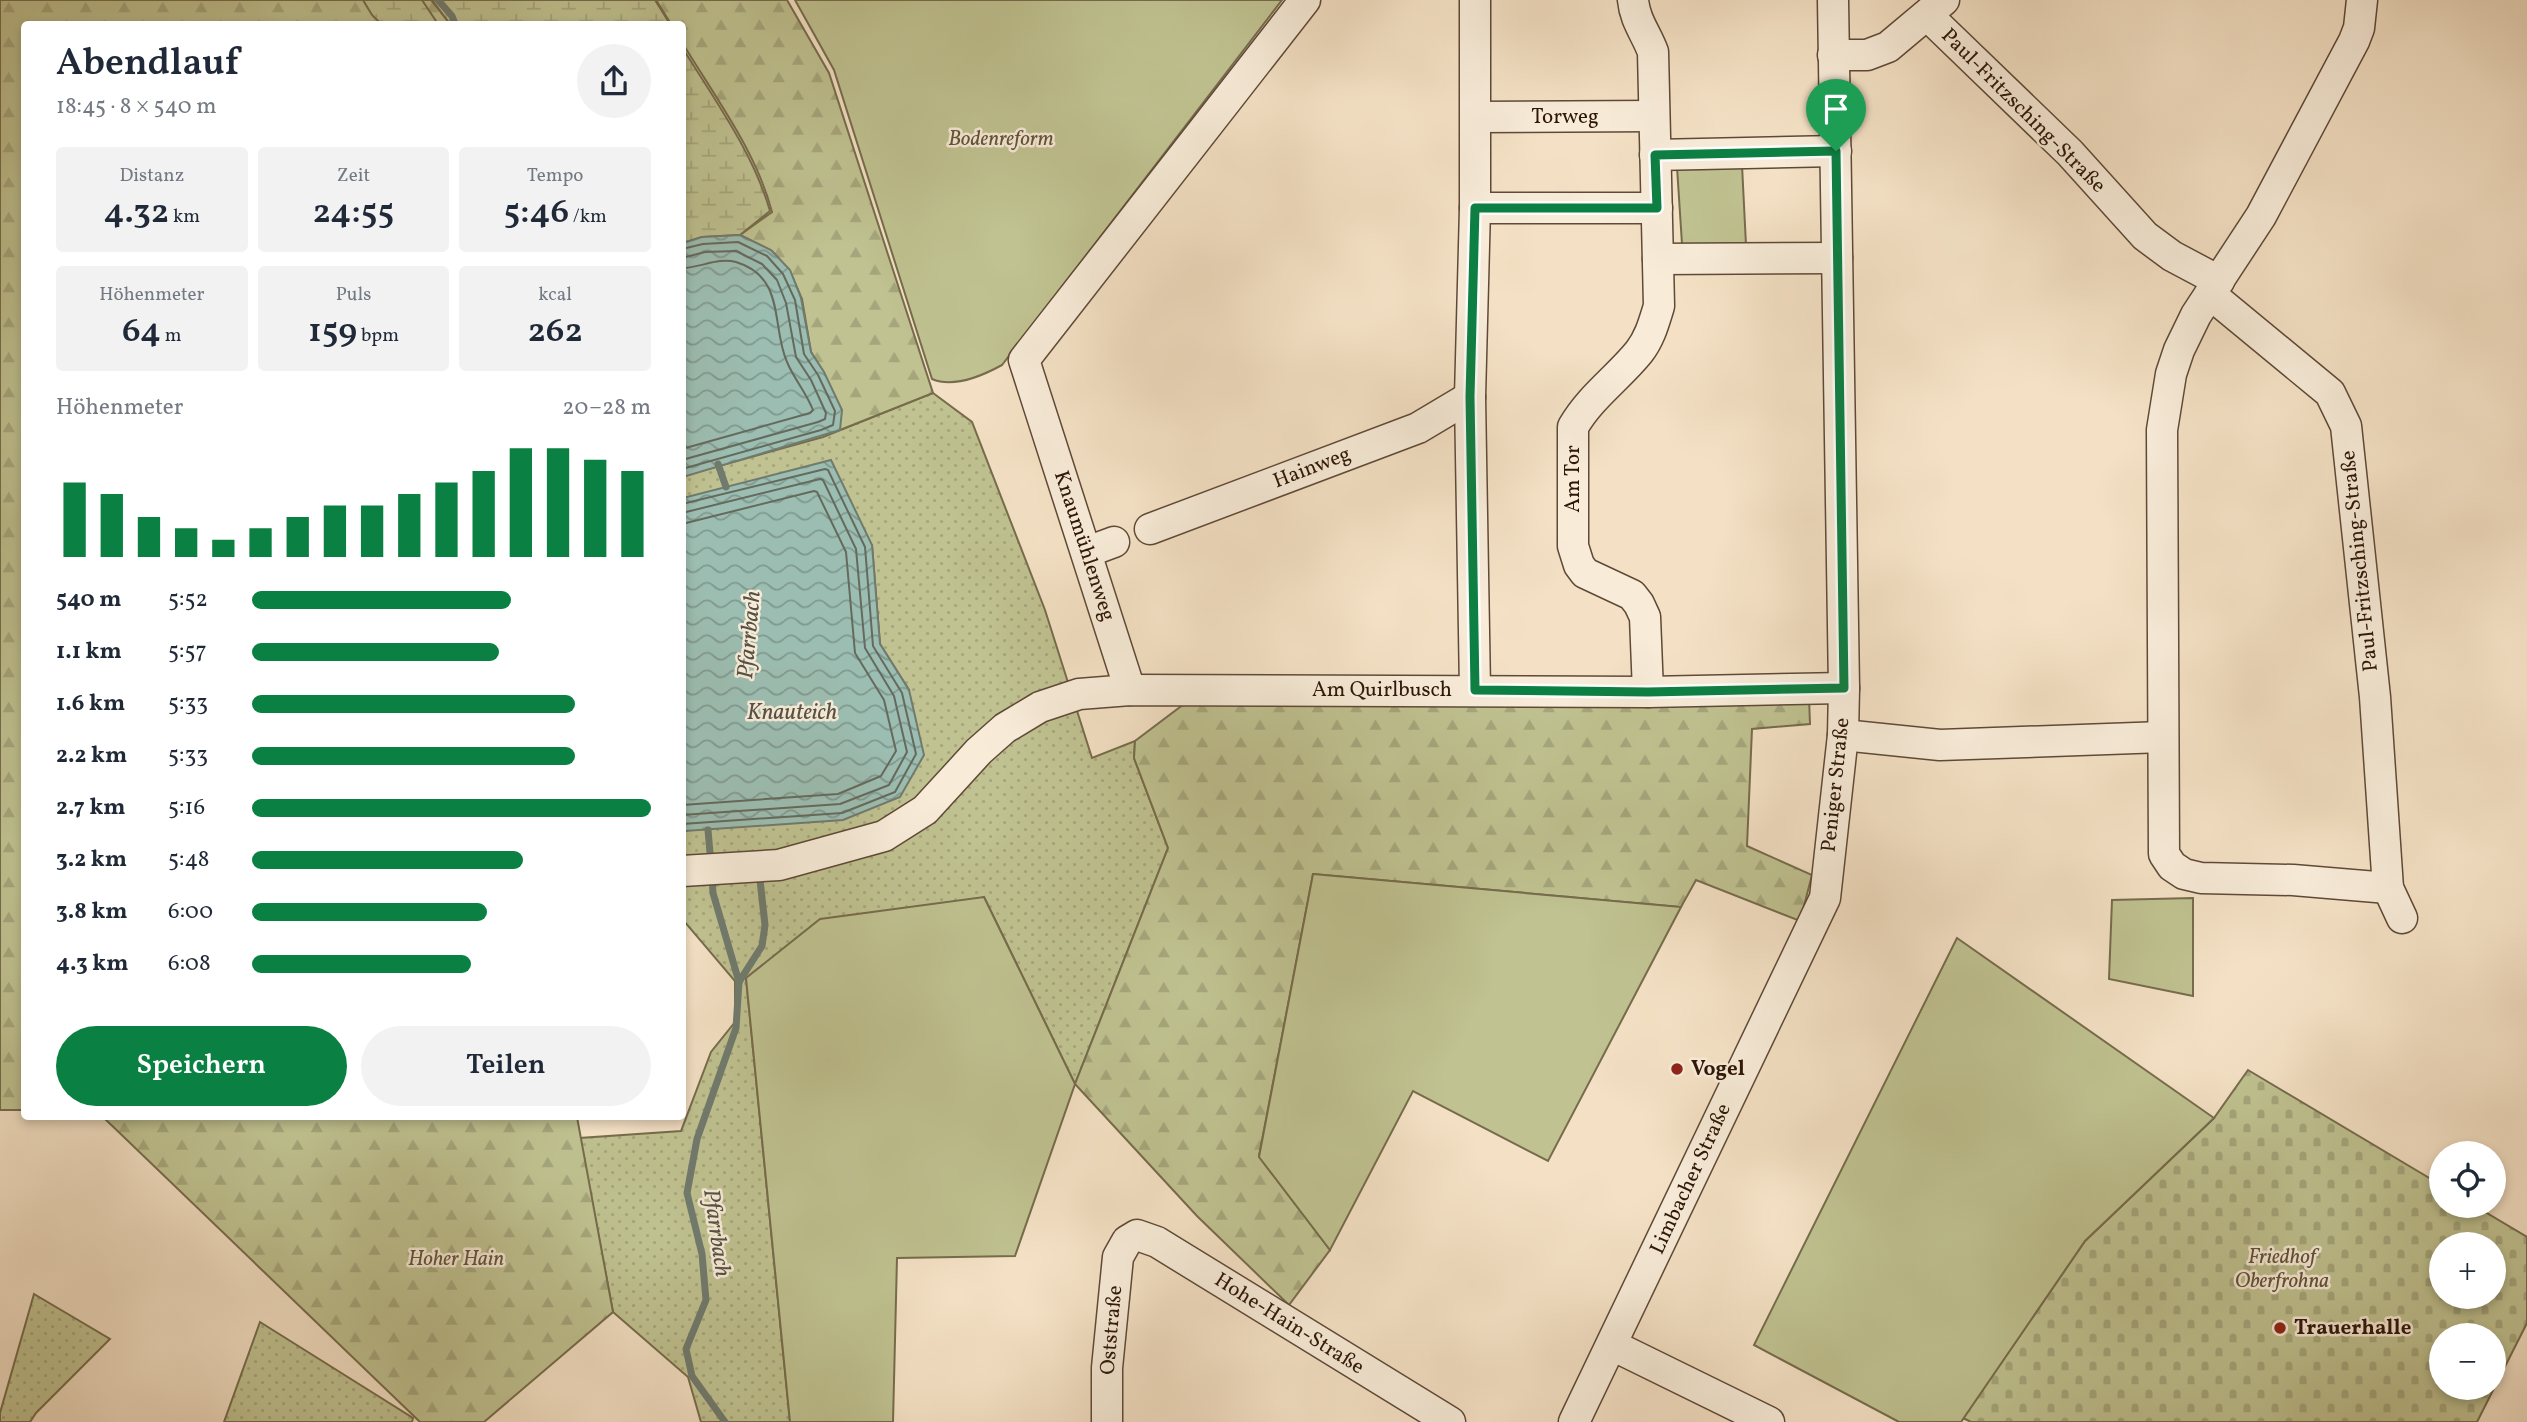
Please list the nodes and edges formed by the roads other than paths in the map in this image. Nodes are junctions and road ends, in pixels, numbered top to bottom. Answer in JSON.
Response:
{"nodes":[{"id":1,"x":1305,"y":0,"type":"edge"},
{"id":2,"x":1475,"y":0,"type":"edge"},
{"id":3,"x":1633,"y":0,"type":"edge"},
{"id":4,"x":1833,"y":0,"type":"edge"},
{"id":5,"x":2362,"y":0,"type":"edge"},
{"id":6,"x":1935,"y":8,"type":"edge"},
{"id":7,"x":1833,"y":55,"type":"junction"},
{"id":8,"x":1476,"y":117,"type":"junction"},
{"id":9,"x":1654,"y":117,"type":"junction"},
{"id":10,"x":1836,"y":151,"type":"junction"},
{"id":11,"x":1655,"y":155,"type":"junction"},
{"id":12,"x":1475,"y":208,"type":"junction"},
{"id":13,"x":1657,"y":208,"type":"junction"},
{"id":14,"x":1837,"y":258,"type":"junction"},
{"id":15,"x":1658,"y":259,"type":"junction"},
{"id":16,"x":2215,"y":288,"type":"junction"},
{"id":17,"x":1470,"y":397,"type":"junction"},
{"id":18,"x":1150,"y":529,"type":"dead end"},
{"id":19,"x":1844,"y":688,"type":"junction"},
{"id":20,"x":1130,"y":690,"type":"junction"},
{"id":21,"x":1475,"y":690,"type":"junction"},
{"id":22,"x":1648,"y":692,"type":"junction"},
{"id":23,"x":1843,"y":735,"type":"junction"},
{"id":24,"x":2163,"y":737,"type":"junction"},
{"id":25,"x":686,"y":871,"type":"edge"},
{"id":26,"x":2388,"y":888,"type":"junction"},
{"id":27,"x":1825,"y":898,"type":"joint"},
{"id":28,"x":2402,"y":918,"type":"dead end"},
{"id":29,"x":1127,"y":1241,"type":"joint"},
{"id":30,"x":1612,"y":1345,"type":"junction"},
{"id":31,"x":1107,"y":1422,"type":"edge"},
{"id":32,"x":1450,"y":1422,"type":"edge"},
{"id":33,"x":1574,"y":1422,"type":"edge"},
{"id":34,"x":1769,"y":1422,"type":"edge"}],
"edges":[{"from":1,"to":20,"type":"street","name":"Knaumühlenweg"},
{"from":2,"to":8,"type":"street"},
{"from":3,"to":9,"type":"street","name":"Am Tor"},
{"from":4,"to":7,"type":"street","name":"Peniger Straße"},
{"from":5,"to":16,"type":"street"},
{"from":6,"to":7,"type":"street"},
{"from":6,"to":16,"type":"street","name":"Paul-Fritzsching-Straße"},
{"from":7,"to":10,"type":"street","name":"Peniger Straße"},
{"from":8,"to":9,"type":"street","name":"Torweg"},
{"from":8,"to":12,"type":"street"},
{"from":9,"to":11,"type":"street","name":"Am Tor"},
{"from":10,"to":11,"type":"street"},
{"from":10,"to":14,"type":"street","name":"Peniger Straße"},
{"from":11,"to":13,"type":"street","name":"Am Tor"},
{"from":12,"to":13,"type":"street"},
{"from":12,"to":17,"type":"street"},
{"from":13,"to":15,"type":"street","name":"Am Tor"},
{"from":14,"to":15,"type":"street"},
{"from":14,"to":19,"type":"street","name":"Peniger Straße"},
{"from":15,"to":22,"type":"street","name":"Am Tor"},
{"from":16,"to":24,"type":"street"},
{"from":16,"to":26,"type":"street","name":"Paul-Fritzsching-Straße"},
{"from":17,"to":18,"type":"street","name":"Hainweg"},
{"from":17,"to":21,"type":"street"},
{"from":19,"to":22,"type":"street","name":"Am Quirlbusch"},
{"from":19,"to":23,"type":"street","name":"Peniger Straße"},
{"from":20,"to":21,"type":"street","name":"Am Quirlbusch"},
{"from":20,"to":25,"type":"street"},
{"from":21,"to":22,"type":"street","name":"Am Quirlbusch"},
{"from":23,"to":24,"type":"street"},
{"from":23,"to":27,"type":"street","name":"Peniger Straße"},
{"from":24,"to":26,"type":"street"},
{"from":26,"to":28,"type":"street","name":"Paul-Fritzsching-Straße"},
{"from":27,"to":30,"type":"street","name":"Limbacher Straße"},
{"from":29,"to":31,"type":"street","name":"Oststraße"},
{"from":29,"to":32,"type":"street","name":"Hohe-Hain-Straße"},
{"from":30,"to":33,"type":"street","name":"Limbacher Straße"},
{"from":30,"to":34,"type":"street"}]}
